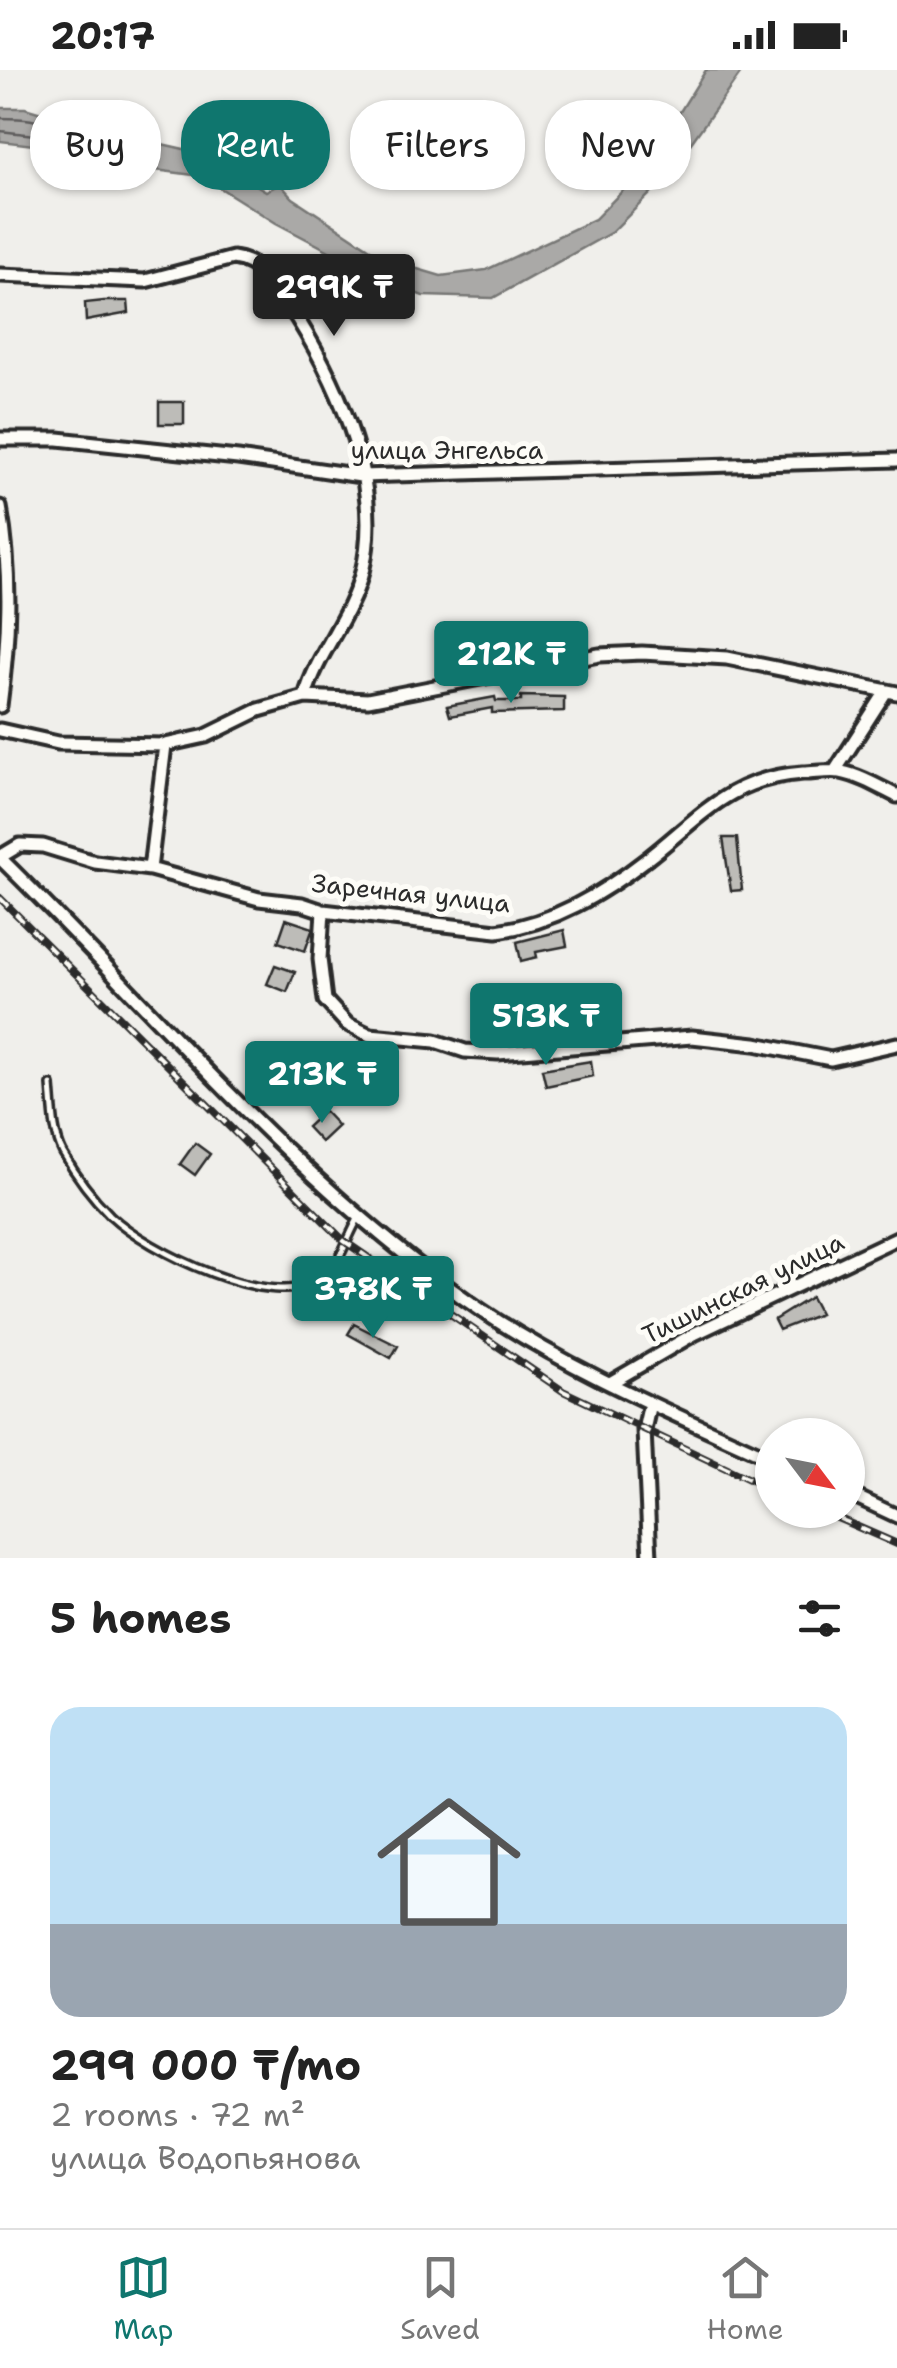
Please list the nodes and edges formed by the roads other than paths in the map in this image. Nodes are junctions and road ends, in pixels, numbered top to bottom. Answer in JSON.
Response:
{"nodes":[{"id":1,"x":0,"y":275,"type":"edge"},
{"id":2,"x":0,"y":439,"type":"edge"},
{"id":3,"x":897,"y":460,"type":"edge"},
{"id":4,"x":361,"y":476,"type":"junction"},
{"id":5,"x":0,"y":507,"type":"edge"},
{"id":6,"x":891,"y":693,"type":"edge"},
{"id":7,"x":306,"y":697,"type":"junction"},
{"id":8,"x":0,"y":706,"type":"edge"},
{"id":9,"x":0,"y":730,"type":"edge"},
{"id":10,"x":165,"y":745,"type":"junction"},
{"id":11,"x":835,"y":771,"type":"junction"},
{"id":12,"x":897,"y":796,"type":"edge"},
{"id":13,"x":0,"y":858,"type":"edge"},
{"id":14,"x":150,"y":869,"type":"junction"},
{"id":15,"x":323,"y":912,"type":"junction"},
{"id":16,"x":897,"y":1044,"type":"edge"},
{"id":17,"x":52,"y":1085,"type":"dead end"},
{"id":18,"x":360,"y":1216,"type":"junction"},
{"id":19,"x":897,"y":1238,"type":"edge"},
{"id":20,"x":610,"y":1382,"type":"junction"},
{"id":21,"x":650,"y":1404,"type":"junction"},
{"id":22,"x":755,"y":1451,"type":"edge"},
{"id":23,"x":865,"y":1501,"type":"edge"},
{"id":24,"x":897,"y":1516,"type":"edge"},
{"id":25,"x":650,"y":1558,"type":"edge"}],
"edges":[{"from":1,"to":4,"type":"street"},
{"from":2,"to":4,"type":"street","name":"улица Энгельса"},
{"from":3,"to":4,"type":"street","name":"улица Энгельса"},
{"from":4,"to":7,"type":"street"},
{"from":5,"to":8,"type":"street"},
{"from":6,"to":7,"type":"street"},
{"from":6,"to":11,"type":"street"},
{"from":7,"to":10,"type":"street"},
{"from":9,"to":10,"type":"street"},
{"from":10,"to":14,"type":"street"},
{"from":11,"to":12,"type":"street","name":"Заречная улица"},
{"from":11,"to":15,"type":"street","name":"Заречная улица"},
{"from":13,"to":14,"type":"street","name":"Заречная улица"},
{"from":13,"to":18,"type":"street"},
{"from":14,"to":15,"type":"street","name":"Заречная улица"},
{"from":15,"to":16,"type":"street"},
{"from":17,"to":18,"type":"lane"},
{"from":18,"to":20,"type":"street"},
{"from":19,"to":20,"type":"street","name":"Тишинская улица"},
{"from":20,"to":21,"type":"street"},
{"from":21,"to":22,"type":"street"},
{"from":21,"to":25,"type":"street"},
{"from":23,"to":24,"type":"street"}]}
